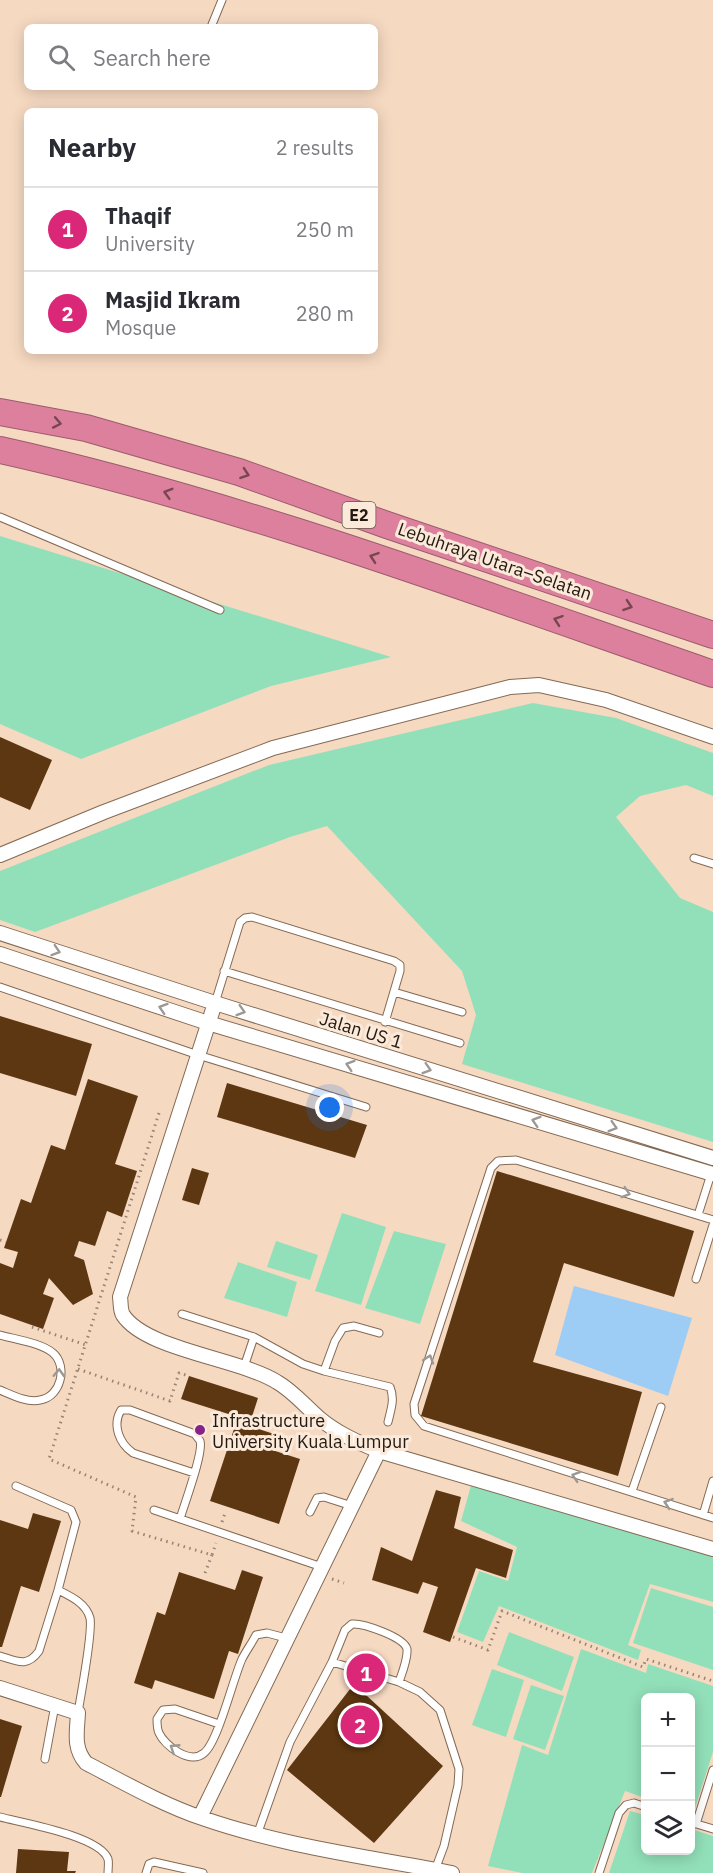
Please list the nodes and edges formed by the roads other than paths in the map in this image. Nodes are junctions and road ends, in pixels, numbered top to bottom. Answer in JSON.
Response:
{"nodes":[{"id":1,"x":222,"y":0,"type":"edge"},
{"id":2,"x":213,"y":24,"type":"edge"},
{"id":3,"x":0,"y":412,"type":"edge"},
{"id":4,"x":0,"y":450,"type":"edge"},
{"id":5,"x":0,"y":517,"type":"edge"},
{"id":6,"x":219,"y":610,"type":"dead end"},
{"id":7,"x":713,"y":635,"type":"edge"},
{"id":8,"x":713,"y":674,"type":"edge"},
{"id":9,"x":713,"y":737,"type":"edge"},
{"id":10,"x":0,"y":855,"type":"edge"},
{"id":11,"x":694,"y":858,"type":"dead end"},
{"id":12,"x":713,"y":864,"type":"edge"},
{"id":13,"x":0,"y":933,"type":"edge"},
{"id":14,"x":0,"y":954,"type":"edge"},
{"id":15,"x":224,"y":971,"type":"junction"},
{"id":16,"x":0,"y":987,"type":"edge"},
{"id":17,"x":394,"y":992,"type":"junction"},
{"id":18,"x":214,"y":1003,"type":"junction"},
{"id":19,"x":462,"y":1012,"type":"dead end"},
{"id":20,"x":385,"y":1022,"type":"junction"},
{"id":21,"x":208,"y":1023,"type":"junction"},
{"id":22,"x":460,"y":1043,"type":"dead end"},
{"id":23,"x":198,"y":1056,"type":"junction"},
{"id":24,"x":366,"y":1107,"type":"dead end"},
{"id":25,"x":713,"y":1158,"type":"edge"},
{"id":26,"x":712,"y":1174,"type":"edge"},
{"id":27,"x":698,"y":1215,"type":"junction"},
{"id":28,"x":713,"y":1220,"type":"edge"},
{"id":29,"x":713,"y":1225,"type":"edge"},
{"id":30,"x":696,"y":1279,"type":"dead end"},
{"id":31,"x":182,"y":1314,"type":"dead end"},
{"id":32,"x":379,"y":1333,"type":"dead end"},
{"id":33,"x":0,"y":1335,"type":"edge"},
{"id":34,"x":254,"y":1337,"type":"junction"},
{"id":35,"x":244,"y":1367,"type":"junction"},
{"id":36,"x":324,"y":1371,"type":"junction"},
{"id":37,"x":0,"y":1392,"type":"edge"},
{"id":38,"x":661,"y":1407,"type":"dead end"},
{"id":39,"x":388,"y":1422,"type":"dead end"},
{"id":40,"x":379,"y":1451,"type":"junction"},
{"id":41,"x":194,"y":1473,"type":"junction"},
{"id":42,"x":713,"y":1481,"type":"edge"},
{"id":43,"x":16,"y":1486,"type":"dead end"},
{"id":44,"x":632,"y":1491,"type":"junction"},
{"id":45,"x":352,"y":1506,"type":"junction"},
{"id":46,"x":154,"y":1510,"type":"dead end"},
{"id":47,"x":310,"y":1512,"type":"dead end"},
{"id":48,"x":703,"y":1515,"type":"junction"},
{"id":49,"x":713,"y":1518,"type":"edge"},
{"id":50,"x":180,"y":1519,"type":"junction"},
{"id":51,"x":713,"y":1549,"type":"edge"},
{"id":52,"x":323,"y":1571,"type":"junction"},
{"id":53,"x":58,"y":1590,"type":"junction"},
{"id":54,"x":286,"y":1638,"type":"junction"},
{"id":55,"x":0,"y":1656,"type":"edge"},
{"id":56,"x":332,"y":1662,"type":"junction"},
{"id":57,"x":399,"y":1682,"type":"junction"},
{"id":58,"x":0,"y":1688,"type":"edge"},
{"id":59,"x":55,"y":1705,"type":"junction"},
{"id":60,"x":78,"y":1713,"type":"junction"},
{"id":61,"x":219,"y":1724,"type":"junction"},
{"id":62,"x":45,"y":1759,"type":"dead end"},
{"id":63,"x":713,"y":1770,"type":"edge"},
{"id":64,"x":641,"y":1806,"type":"edge"},
{"id":65,"x":0,"y":1817,"type":"edge"},
{"id":66,"x":200,"y":1817,"type":"junction"},
{"id":67,"x":695,"y":1818,"type":"edge"},
{"id":68,"x":695,"y":1824,"type":"edge"},
{"id":69,"x":713,"y":1829,"type":"edge"},
{"id":70,"x":257,"y":1835,"type":"junction"},
{"id":71,"x":435,"y":1870,"type":"junction"},
{"id":72,"x":108,"y":1873,"type":"edge"},
{"id":73,"x":146,"y":1873,"type":"edge"},
{"id":74,"x":203,"y":1873,"type":"edge"},
{"id":75,"x":452,"y":1873,"type":"edge"},
{"id":76,"x":599,"y":1873,"type":"edge"}],
"edges":[{"from":1,"to":2,"type":"lane"},
{"from":3,"to":7,"type":"highway","name":"Lebuhraya Utara–Selatan","number":"E2","one_way":true},
{"from":8,"to":4,"type":"highway","name":"Lebuhraya Utara–Selatan","number":"E2","one_way":true},
{"from":5,"to":6,"type":"lane"},
{"from":9,"to":10,"type":"street"},
{"from":11,"to":12,"type":"lane"},
{"from":13,"to":18,"type":"street","name":"Jalan US 1","one_way":true},
{"from":21,"to":14,"type":"street","name":"Jalan US 1","one_way":true},
{"from":15,"to":17,"type":"lane"},
{"from":15,"to":18,"type":"lane"},
{"from":15,"to":20,"type":"lane"},
{"from":16,"to":23,"type":"lane"},
{"from":17,"to":19,"type":"lane"},
{"from":17,"to":20,"type":"lane"},
{"from":18,"to":21,"type":"street"},
{"from":18,"to":25,"type":"street","name":"Jalan US 1","one_way":true},
{"from":20,"to":22,"type":"lane"},
{"from":21,"to":23,"type":"street"},
{"from":26,"to":21,"type":"street","name":"Jalan US 1","one_way":true},
{"from":23,"to":24,"type":"lane"},
{"from":23,"to":35,"type":"street"},
{"from":26,"to":27,"type":"lane"},
{"from":27,"to":28,"type":"lane"},
{"from":44,"to":27,"type":"lane","one_way":true},
{"from":29,"to":30,"type":"lane"},
{"from":31,"to":34,"type":"lane"},
{"from":32,"to":36,"type":"lane"},
{"from":37,"to":33,"type":"lane","one_way":true},
{"from":34,"to":35,"type":"lane"},
{"from":34,"to":36,"type":"lane"},
{"from":35,"to":40,"type":"street"},
{"from":36,"to":39,"type":"lane"},
{"from":38,"to":44,"type":"lane"},
{"from":40,"to":45,"type":"street"},
{"from":40,"to":51,"type":"street"},
{"from":41,"to":41,"type":"lane"},
{"from":41,"to":50,"type":"lane"},
{"from":42,"to":48,"type":"lane"},
{"from":43,"to":53,"type":"lane"},
{"from":48,"to":44,"type":"lane","one_way":true},
{"from":45,"to":47,"type":"lane"},
{"from":45,"to":52,"type":"street"},
{"from":46,"to":50,"type":"lane"},
{"from":48,"to":49,"type":"lane"},
{"from":50,"to":52,"type":"lane"},
{"from":52,"to":54,"type":"street"},
{"from":53,"to":55,"type":"lane"},
{"from":53,"to":60,"type":"lane"},
{"from":54,"to":61,"type":"lane"},
{"from":54,"to":66,"type":"street"},
{"from":56,"to":57,"type":"lane"},
{"from":56,"to":57,"type":"lane"},
{"from":56,"to":70,"type":"lane"},
{"from":57,"to":71,"type":"lane"},
{"from":58,"to":59,"type":"street"},
{"from":59,"to":60,"type":"street"},
{"from":59,"to":62,"type":"lane"},
{"from":60,"to":66,"type":"street"},
{"from":61,"to":61,"type":"lane","one_way":true},
{"from":63,"to":67,"type":"lane"},
{"from":64,"to":76,"type":"lane"},
{"from":65,"to":72,"type":"lane"},
{"from":66,"to":70,"type":"street"},
{"from":68,"to":69,"type":"lane"},
{"from":70,"to":71,"type":"street"},
{"from":71,"to":75,"type":"street"},
{"from":73,"to":74,"type":"lane"}]}
